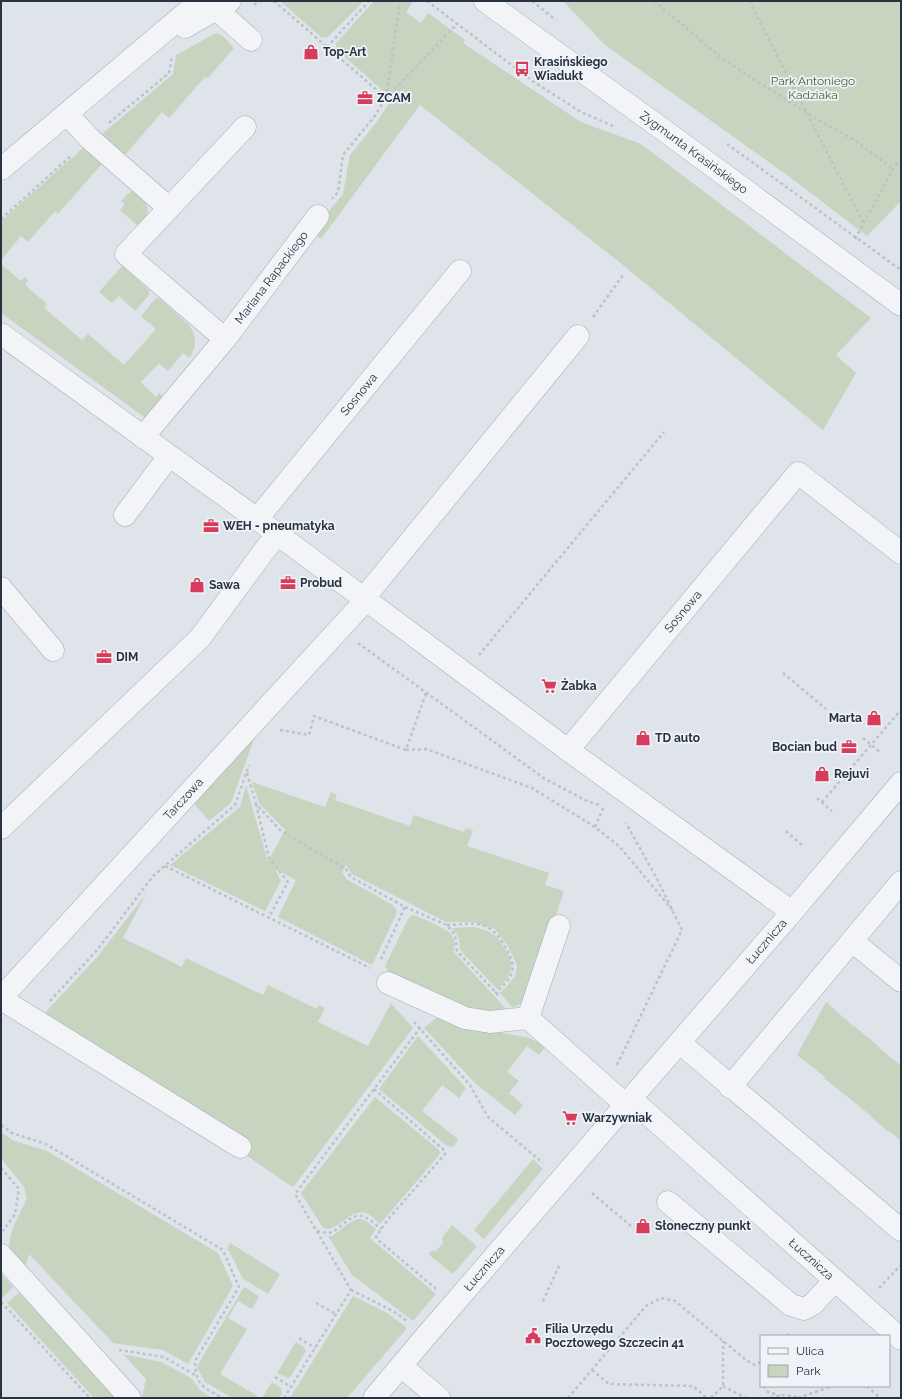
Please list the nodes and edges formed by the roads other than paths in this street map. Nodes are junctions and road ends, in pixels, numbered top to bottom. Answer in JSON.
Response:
{"nodes":[{"id":1,"x":485,"y":1,"type":"edge"},
{"id":2,"x":218,"y":8,"type":"edge"},
{"id":3,"x":251,"y":40,"type":"dead end"},
{"id":4,"x":66,"y":114,"type":"junction"},
{"id":5,"x":245,"y":127,"type":"dead end"},
{"id":6,"x":1,"y":169,"type":"edge"},
{"id":7,"x":169,"y":208,"type":"junction"},
{"id":8,"x":318,"y":216,"type":"road end"},
{"id":9,"x":460,"y":271,"type":"dead end"},
{"id":10,"x":901,"y":304,"type":"edge"},
{"id":11,"x":1,"y":334,"type":"edge"},
{"id":12,"x":578,"y":336,"type":"road end"},
{"id":13,"x":225,"y":339,"type":"junction"},
{"id":14,"x":143,"y":437,"type":"junction"},
{"id":15,"x":169,"y":456,"type":"junction"},
{"id":16,"x":124,"y":515,"type":"dead end"},
{"id":17,"x":257,"y":519,"type":"junction"},
{"id":18,"x":278,"y":534,"type":"junction"},
{"id":19,"x":901,"y":553,"type":"edge"},
{"id":20,"x":1,"y":588,"type":"edge"},
{"id":21,"x":365,"y":599,"type":"junction"},
{"id":22,"x":53,"y":650,"type":"dead end"},
{"id":23,"x":568,"y":750,"type":"junction"},
{"id":24,"x":901,"y":783,"type":"edge"},
{"id":25,"x":1,"y":828,"type":"edge"},
{"id":26,"x":901,"y":882,"type":"edge"},
{"id":27,"x":792,"y":912,"type":"junction"},
{"id":28,"x":559,"y":926,"type":"dead end"},
{"id":29,"x":852,"y":941,"type":"junction"},
{"id":30,"x":382,"y":977,"type":"road end"},
{"id":31,"x":901,"y":981,"type":"edge"},
{"id":32,"x":1,"y":999,"type":"edge"},
{"id":33,"x":524,"y":1018,"type":"junction"},
{"id":34,"x":680,"y":1043,"type":"junction"},
{"id":35,"x":730,"y":1087,"type":"junction"},
{"id":36,"x":624,"y":1100,"type":"junction"},
{"id":37,"x":240,"y":1147,"type":"dead end"},
{"id":38,"x":668,"y":1202,"type":"dead end"},
{"id":39,"x":901,"y":1230,"type":"edge"},
{"id":40,"x":1,"y":1255,"type":"edge"},
{"id":41,"x":835,"y":1280,"type":"junction"},
{"id":42,"x":901,"y":1339,"type":"edge"},
{"id":43,"x":401,"y":1366,"type":"junction"},
{"id":44,"x":376,"y":1397,"type":"edge"},
{"id":45,"x":130,"y":1398,"type":"edge"},
{"id":46,"x":439,"y":1398,"type":"edge"}],
"edges":[{"from":1,"to":10,"type":"street","name":"Zygmunta Krasińskiego"},
{"from":2,"to":3,"type":"street"},
{"from":2,"to":4,"type":"street"},
{"from":4,"to":6,"type":"street"},
{"from":4,"to":7,"type":"street"},
{"from":5,"to":7,"type":"street"},
{"from":7,"to":13,"type":"street"},
{"from":8,"to":13,"type":"street","name":"Mariana Rapackiego"},
{"from":9,"to":17,"type":"street","name":"Sosnowa"},
{"from":11,"to":14,"type":"street"},
{"from":12,"to":21,"type":"street"},
{"from":13,"to":14,"type":"street","name":"Mariana Rapackiego"},
{"from":14,"to":15,"type":"street"},
{"from":15,"to":16,"type":"street"},
{"from":15,"to":17,"type":"street"},
{"from":17,"to":18,"type":"street"},
{"from":18,"to":21,"type":"street"},
{"from":18,"to":25,"type":"street"},
{"from":19,"to":23,"type":"street","name":"Sosnowa"},
{"from":20,"to":22,"type":"street"},
{"from":21,"to":23,"type":"street"},
{"from":21,"to":32,"type":"street","name":"Tarczowa"},
{"from":23,"to":27,"type":"street"},
{"from":24,"to":27,"type":"street","name":"Łucznicza"},
{"from":26,"to":29,"type":"street"},
{"from":27,"to":34,"type":"street","name":"Łucznicza"},
{"from":28,"to":33,"type":"street"},
{"from":29,"to":31,"type":"street"},
{"from":29,"to":35,"type":"street"},
{"from":30,"to":33,"type":"street"},
{"from":32,"to":37,"type":"street"},
{"from":33,"to":36,"type":"street"},
{"from":34,"to":35,"type":"street"},
{"from":34,"to":36,"type":"street","name":"Łucznicza"},
{"from":35,"to":39,"type":"street"},
{"from":36,"to":41,"type":"street","name":"Łucznicza"},
{"from":36,"to":43,"type":"street","name":"Łucznicza"},
{"from":38,"to":41,"type":"street"},
{"from":40,"to":45,"type":"street"},
{"from":41,"to":42,"type":"street","name":"Łucznicza"},
{"from":43,"to":44,"type":"street","name":"Łucznicza"},
{"from":43,"to":46,"type":"street"}]}
